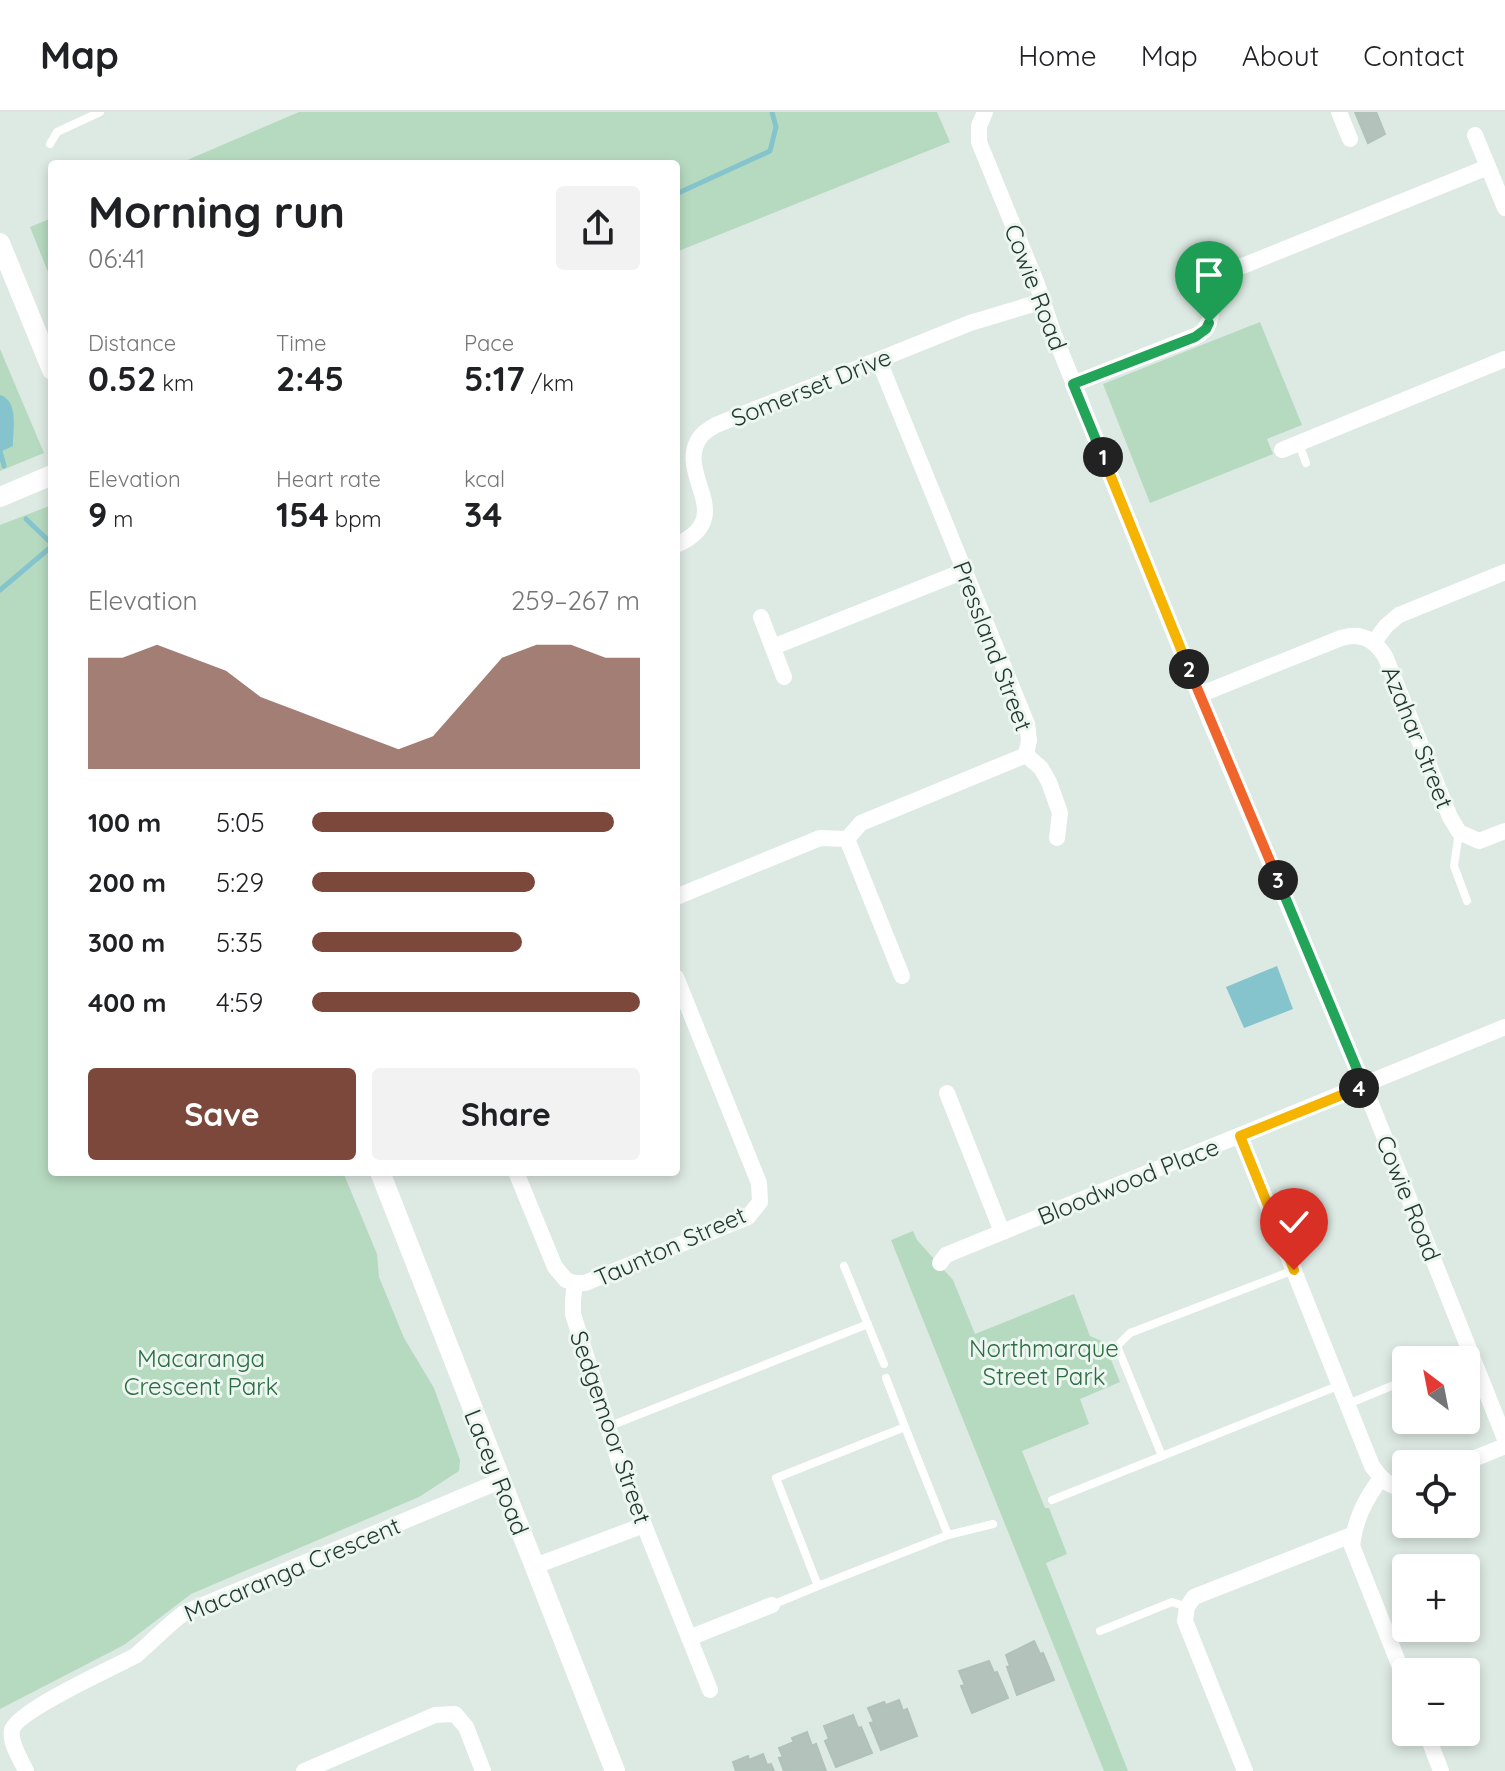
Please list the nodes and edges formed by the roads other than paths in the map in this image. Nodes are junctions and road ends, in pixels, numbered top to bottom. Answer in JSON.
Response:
{"nodes":[{"id":1,"x":100,"y":112,"type":"edge"},
{"id":2,"x":985,"y":112,"type":"edge"},
{"id":3,"x":1339,"y":112,"type":"edge"},
{"id":4,"x":1475,"y":135,"type":"dead end"},
{"id":5,"x":1350,"y":139,"type":"dead end"},
{"id":6,"x":50,"y":144,"type":"dead end"},
{"id":7,"x":1488,"y":167,"type":"junction"},
{"id":8,"x":1505,"y":208,"type":"edge"},
{"id":9,"x":0,"y":243,"type":"edge"},
{"id":10,"x":1043,"y":301,"type":"junction"},
{"id":11,"x":1505,"y":359,"type":"edge"},
{"id":12,"x":48,"y":360,"type":"edge"},
{"id":13,"x":879,"y":361,"type":"junction"},
{"id":14,"x":1073,"y":384,"type":"junction"},
{"id":15,"x":1298,"y":443,"type":"junction"},
{"id":16,"x":1282,"y":450,"type":"dead end"},
{"id":17,"x":1306,"y":463,"type":"dead end"},
{"id":18,"x":48,"y":478,"type":"edge"},
{"id":19,"x":0,"y":497,"type":"edge"},
{"id":20,"x":680,"y":542,"type":"edge"},
{"id":21,"x":964,"y":571,"type":"junction"},
{"id":22,"x":1505,"y":572,"type":"edge"},
{"id":23,"x":761,"y":617,"type":"dead end"},
{"id":24,"x":1374,"y":642,"type":"junction"},
{"id":25,"x":773,"y":647,"type":"junction"},
{"id":26,"x":784,"y":677,"type":"dead end"},
{"id":27,"x":1199,"y":695,"type":"junction"},
{"id":28,"x":1026,"y":755,"type":"junction"},
{"id":29,"x":1505,"y":831,"type":"edge"},
{"id":30,"x":1459,"y":832,"type":"junction"},
{"id":31,"x":1057,"y":838,"type":"dead end"},
{"id":32,"x":847,"y":839,"type":"junction"},
{"id":33,"x":680,"y":895,"type":"edge"},
{"id":34,"x":1467,"y":901,"type":"dead end"},
{"id":35,"x":902,"y":976,"type":"dead end"},
{"id":36,"x":680,"y":987,"type":"edge"},
{"id":37,"x":1505,"y":1027,"type":"edge"},
{"id":38,"x":1364,"y":1086,"type":"junction"},
{"id":39,"x":947,"y":1093,"type":"dead end"},
{"id":40,"x":1240,"y":1136,"type":"junction"},
{"id":41,"x":382,"y":1176,"type":"edge"},
{"id":42,"x":518,"y":1176,"type":"edge"},
{"id":43,"x":1002,"y":1232,"type":"junction"},
{"id":44,"x":940,"y":1263,"type":"dead end"},
{"id":45,"x":844,"y":1266,"type":"dead end"},
{"id":46,"x":1294,"y":1270,"type":"junction"},
{"id":47,"x":575,"y":1283,"type":"junction"},
{"id":48,"x":868,"y":1324,"type":"junction"},
{"id":49,"x":1459,"y":1346,"type":"edge"},
{"id":50,"x":884,"y":1364,"type":"dead end"},
{"id":51,"x":886,"y":1378,"type":"dead end"},
{"id":52,"x":1340,"y":1385,"type":"junction"},
{"id":53,"x":1392,"y":1386,"type":"edge"},
{"id":54,"x":1480,"y":1390,"type":"edge"},
{"id":55,"x":1347,"y":1405,"type":"junction"},
{"id":56,"x":610,"y":1426,"type":"junction"},
{"id":57,"x":905,"y":1427,"type":"junction"},
{"id":58,"x":1505,"y":1439,"type":"edge"},
{"id":59,"x":1505,"y":1446,"type":"edge"},
{"id":60,"x":1162,"y":1456,"type":"junction"},
{"id":61,"x":1480,"y":1456,"type":"edge"},
{"id":62,"x":1381,"y":1478,"type":"junction"},
{"id":63,"x":500,"y":1481,"type":"junction"},
{"id":64,"x":1392,"y":1486,"type":"edge"},
{"id":65,"x":1052,"y":1500,"type":"dead end"},
{"id":66,"x":993,"y":1524,"type":"dead end"},
{"id":67,"x":644,"y":1525,"type":"junction"},
{"id":68,"x":1354,"y":1534,"type":"junction"},
{"id":69,"x":948,"y":1535,"type":"junction"},
{"id":70,"x":535,"y":1566,"type":"junction"},
{"id":71,"x":818,"y":1586,"type":"junction"},
{"id":72,"x":772,"y":1605,"type":"joint"},
{"id":73,"x":1187,"y":1607,"type":"junction"},
{"id":74,"x":1100,"y":1631,"type":"dead end"},
{"id":75,"x":689,"y":1638,"type":"junction"},
{"id":76,"x":1396,"y":1658,"type":"edge"},
{"id":77,"x":710,"y":1690,"type":"dead end"},
{"id":78,"x":1431,"y":1746,"type":"edge"},
{"id":79,"x":26,"y":1771,"type":"edge"},
{"id":80,"x":304,"y":1771,"type":"edge"},
{"id":81,"x":483,"y":1771,"type":"edge"},
{"id":82,"x":615,"y":1771,"type":"edge"},
{"id":83,"x":1245,"y":1771,"type":"edge"},
{"id":84,"x":1441,"y":1771,"type":"edge"}],
"edges":[{"from":1,"to":6,"type":"lane"},
{"from":2,"to":10,"type":"street","name":"Cowie Road"},
{"from":3,"to":5,"type":"street"},
{"from":4,"to":7,"type":"street"},
{"from":7,"to":8,"type":"street"},
{"from":7,"to":14,"type":"street"},
{"from":9,"to":12,"type":"street"},
{"from":10,"to":13,"type":"street","name":"Somerset Drive"},
{"from":10,"to":14,"type":"street","name":"Cowie Road"},
{"from":11,"to":15,"type":"street"},
{"from":13,"to":20,"type":"street","name":"Somerset Drive"},
{"from":13,"to":21,"type":"street","name":"Pressland Street"},
{"from":14,"to":27,"type":"street","name":"Cowie Road"},
{"from":15,"to":16,"type":"street"},
{"from":15,"to":17,"type":"lane"},
{"from":18,"to":19,"type":"street"},
{"from":21,"to":25,"type":"street"},
{"from":21,"to":28,"type":"street","name":"Pressland Street"},
{"from":22,"to":24,"type":"street"},
{"from":23,"to":25,"type":"street"},
{"from":24,"to":27,"type":"street"},
{"from":24,"to":30,"type":"street","name":"Azahar Street"},
{"from":25,"to":26,"type":"street"},
{"from":27,"to":38,"type":"street","name":"Cowie Road"},
{"from":28,"to":31,"type":"street"},
{"from":28,"to":32,"type":"street","name":"Pressland Street"},
{"from":29,"to":30,"type":"street","name":"Azahar Street"},
{"from":30,"to":34,"type":"lane"},
{"from":32,"to":33,"type":"street"},
{"from":32,"to":35,"type":"street"},
{"from":36,"to":47,"type":"street","name":"Taunton Street"},
{"from":37,"to":38,"type":"street","name":"Bloodwood Place"},
{"from":38,"to":40,"type":"street","name":"Bloodwood Place"},
{"from":38,"to":49,"type":"street","name":"Cowie Road"},
{"from":39,"to":43,"type":"street"},
{"from":40,"to":43,"type":"street","name":"Bloodwood Place"},
{"from":40,"to":46,"type":"street"},
{"from":41,"to":63,"type":"street","name":"Lacey Road"},
{"from":42,"to":47,"type":"street"},
{"from":43,"to":44,"type":"street","name":"Bloodwood Place"},
{"from":45,"to":48,"type":"lane"},
{"from":46,"to":52,"type":"street"},
{"from":46,"to":60,"type":"lane"},
{"from":47,"to":56,"type":"street","name":"Sedgemoor Street"},
{"from":48,"to":50,"type":"lane"},
{"from":48,"to":56,"type":"lane"},
{"from":51,"to":57,"type":"lane"},
{"from":52,"to":55,"type":"street"},
{"from":52,"to":60,"type":"lane"},
{"from":53,"to":55,"type":"lane"},
{"from":54,"to":58,"type":"street","name":"Cowie Road"},
{"from":55,"to":62,"type":"street"},
{"from":56,"to":67,"type":"street","name":"Sedgemoor Street"},
{"from":57,"to":69,"type":"lane"},
{"from":57,"to":71,"type":"lane"},
{"from":59,"to":61,"type":"street"},
{"from":60,"to":65,"type":"lane"},
{"from":62,"to":64,"type":"street"},
{"from":62,"to":68,"type":"street"},
{"from":63,"to":70,"type":"street","name":"Lacey Road"},
{"from":63,"to":79,"type":"street","name":"Macaranga Crescent"},
{"from":66,"to":69,"type":"lane"},
{"from":67,"to":70,"type":"street"},
{"from":67,"to":75,"type":"street","name":"Sedgemoor Street"},
{"from":68,"to":73,"type":"street"},
{"from":68,"to":76,"type":"street"},
{"from":69,"to":71,"type":"lane"},
{"from":70,"to":82,"type":"street","name":"Lacey Road"},
{"from":71,"to":72,"type":"lane"},
{"from":72,"to":75,"type":"street"},
{"from":73,"to":74,"type":"lane"},
{"from":73,"to":83,"type":"street"},
{"from":75,"to":77,"type":"street","name":"Sedgemoor Street"},
{"from":78,"to":84,"type":"street"},
{"from":80,"to":81,"type":"street"}]}
